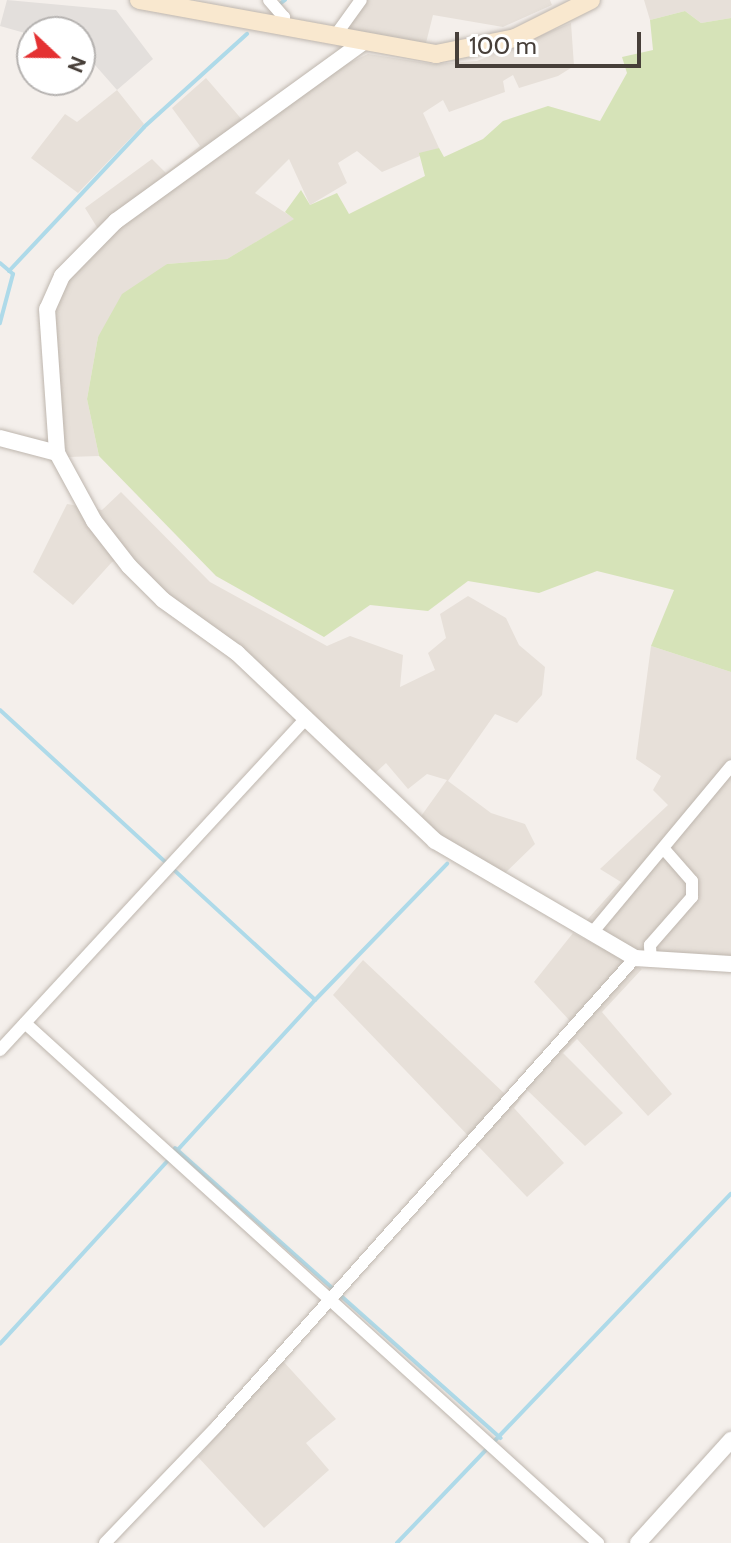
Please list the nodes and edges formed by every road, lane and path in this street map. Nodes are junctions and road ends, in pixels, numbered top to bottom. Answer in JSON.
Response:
{"nodes":[{"id":1,"x":139,"y":0,"type":"edge"},
{"id":2,"x":269,"y":0,"type":"edge"},
{"id":3,"x":361,"y":0,"type":"edge"},
{"id":4,"x":591,"y":0,"type":"edge"},
{"id":5,"x":284,"y":29,"type":"junction"},
{"id":6,"x":335,"y":36,"type":"junction"},
{"id":7,"x":362,"y":43,"type":"junction"},
{"id":8,"x":0,"y":438,"type":"edge"},
{"id":9,"x":57,"y":453,"type":"junction"},
{"id":10,"x":305,"y":719,"type":"junction"},
{"id":11,"x":731,"y":766,"type":"edge"},
{"id":12,"x":664,"y":849,"type":"junction"},
{"id":13,"x":592,"y":933,"type":"junction"},
{"id":14,"x":643,"y":959,"type":"junction"},
{"id":15,"x":731,"y":964,"type":"edge"},
{"id":16,"x":25,"y":1023,"type":"junction"},
{"id":17,"x":0,"y":1050,"type":"edge"},
{"id":18,"x":334,"y":1295,"type":"junction"},
{"id":19,"x":731,"y":1440,"type":"edge"},
{"id":20,"x":105,"y":1543,"type":"edge"},
{"id":21,"x":598,"y":1543,"type":"edge"},
{"id":22,"x":638,"y":1543,"type":"edge"}],
"edges":[{"from":1,"to":5,"type":"main road"},
{"from":2,"to":5,"type":"street"},
{"from":3,"to":6,"type":"street"},
{"from":4,"to":7,"type":"main road"},
{"from":5,"to":6,"type":"main road"},
{"from":6,"to":7,"type":"main road"},
{"from":7,"to":9,"type":"street"},
{"from":8,"to":9,"type":"street"},
{"from":9,"to":10,"type":"street"},
{"from":10,"to":13,"type":"street"},
{"from":10,"to":16,"type":"street"},
{"from":11,"to":12,"type":"street"},
{"from":12,"to":13,"type":"street"},
{"from":12,"to":14,"type":"street"},
{"from":13,"to":14,"type":"street"},
{"from":14,"to":15,"type":"street"},
{"from":14,"to":18,"type":"street"},
{"from":16,"to":17,"type":"street"},
{"from":16,"to":18,"type":"street"},
{"from":18,"to":20,"type":"street"},
{"from":18,"to":21,"type":"street"},
{"from":19,"to":22,"type":"street"}]}
